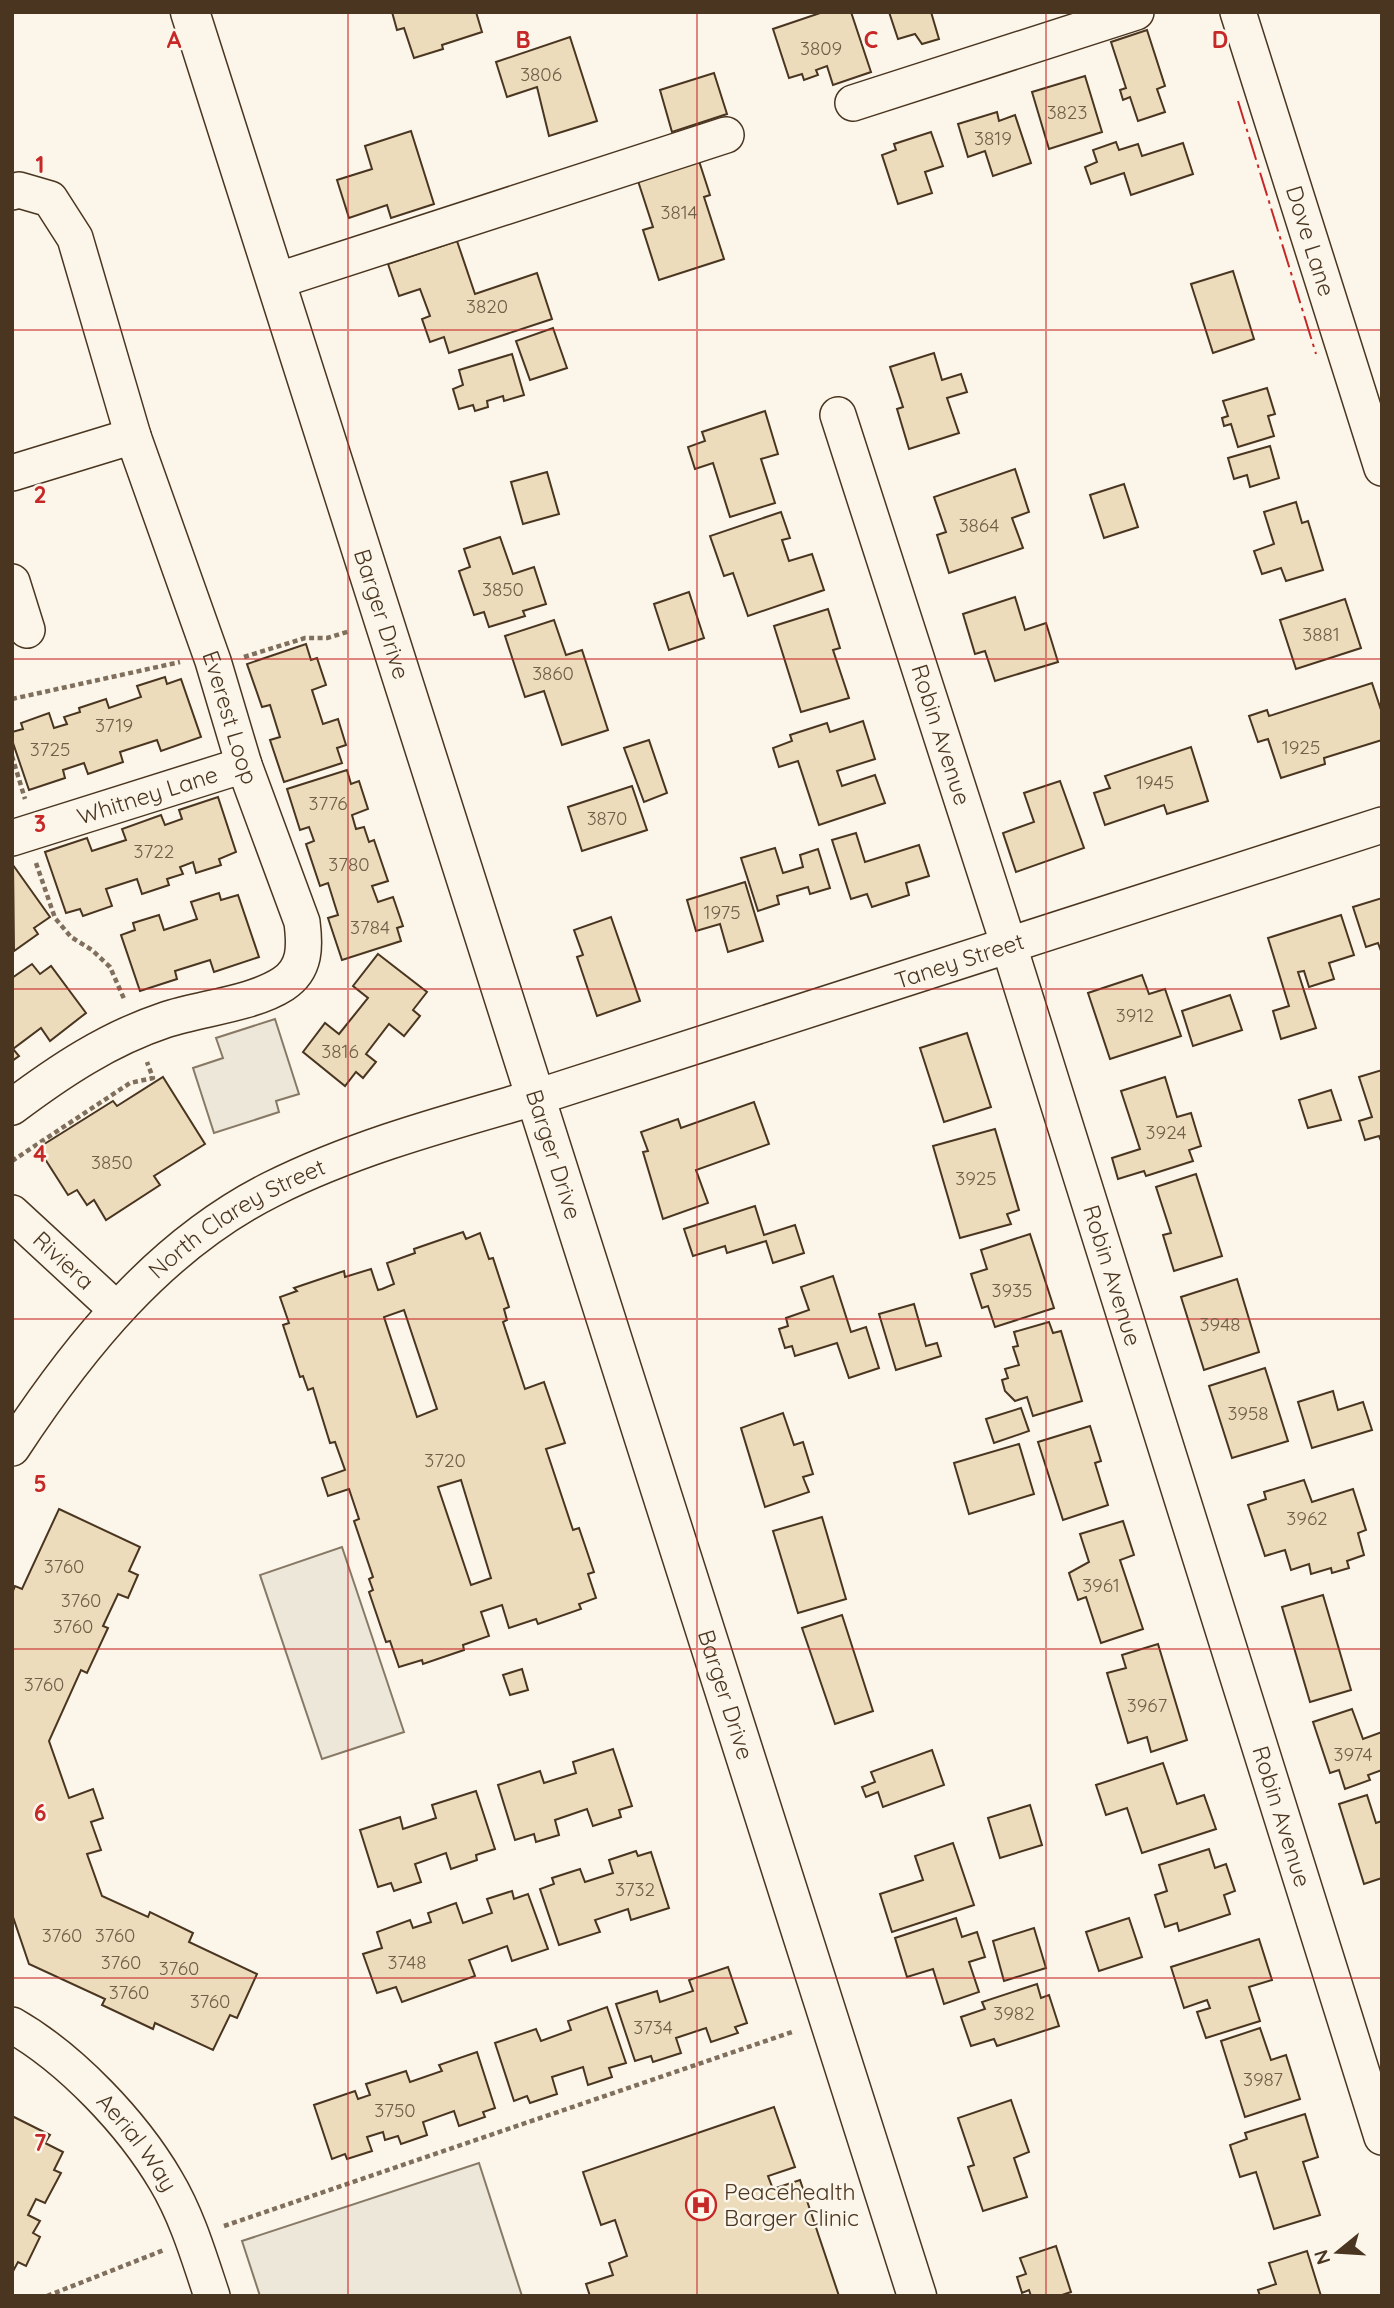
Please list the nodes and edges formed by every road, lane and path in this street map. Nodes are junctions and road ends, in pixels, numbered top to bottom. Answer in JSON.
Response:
{"nodes":[{"id":1,"x":190,"y":12,"type":"edge"},
{"id":2,"x":1136,"y":12,"type":"edge"},
{"id":3,"x":1238,"y":12,"type":"edge"},
{"id":4,"x":853,"y":103,"type":"dead end"},
{"id":5,"x":726,"y":135,"type":"dead end"},
{"id":6,"x":12,"y":192,"type":"edge"},
{"id":7,"x":276,"y":281,"type":"junction"},
{"id":8,"x":838,"y":415,"type":"dead end"},
{"id":9,"x":133,"y":436,"type":"junction"},
{"id":10,"x":1382,"y":468,"type":"edge"},
{"id":11,"x":12,"y":473,"type":"edge"},
{"id":12,"x":12,"y":582,"type":"edge"},
{"id":13,"x":27,"y":630,"type":"dead end"},
{"id":14,"x":12,"y":756,"type":"edge"},
{"id":15,"x":244,"y":765,"type":"junction"},
{"id":16,"x":1382,"y":825,"type":"edge"},
{"id":17,"x":21,"y":835,"type":"edge"},
{"id":18,"x":1009,"y":947,"type":"junction"},
{"id":19,"x":136,"y":1031,"type":"junction"},
{"id":20,"x":537,"y":1097,"type":"junction"},
{"id":21,"x":12,"y":1107,"type":"edge"},
{"id":22,"x":12,"y":1161,"type":"edge"},
{"id":23,"x":12,"y":1213,"type":"edge"},
{"id":24,"x":116,"y":1309,"type":"junction"},
{"id":25,"x":12,"y":1448,"type":"edge"},
{"id":26,"x":829,"y":2018,"type":"junction"},
{"id":27,"x":12,"y":2025,"type":"edge"},
{"id":28,"x":1382,"y":2137,"type":"edge"},
{"id":29,"x":193,"y":2239,"type":"junction"},
{"id":30,"x":47,"y":2296,"type":"edge"},
{"id":31,"x":212,"y":2296,"type":"edge"},
{"id":32,"x":917,"y":2296,"type":"edge"}],
"edges":[{"from":1,"to":7,"type":"main road","name":"Barger Drive"},
{"from":2,"to":4,"type":"street"},
{"from":3,"to":10,"type":"street","name":"Dove Lane"},
{"from":5,"to":7,"type":"street"},
{"from":6,"to":9,"type":"street","name":"Everest Loop"},
{"from":7,"to":20,"type":"main road","name":"Barger Drive"},
{"from":8,"to":18,"type":"street","name":"Robin Avenue"},
{"from":9,"to":11,"type":"street"},
{"from":9,"to":15,"type":"street","name":"Everest Loop"},
{"from":12,"to":13,"type":"street"},
{"from":14,"to":17,"type":"path"},
{"from":15,"to":17,"type":"street","name":"Whitney Lane"},
{"from":15,"to":19,"type":"street","name":"Everest Loop"},
{"from":16,"to":18,"type":"street","name":"Taney Street"},
{"from":17,"to":19,"type":"path"},
{"from":18,"to":20,"type":"street","name":"Taney Street"},
{"from":18,"to":28,"type":"street","name":"Robin Avenue"},
{"from":19,"to":21,"type":"street","name":"Everest Loop"},
{"from":19,"to":22,"type":"path"},
{"from":20,"to":24,"type":"street","name":"North Clarey Street"},
{"from":20,"to":26,"type":"main road","name":"Barger Drive"},
{"from":23,"to":24,"type":"street","name":"Riviera"},
{"from":24,"to":25,"type":"street","name":"North Clarey Street"},
{"from":26,"to":29,"type":"path"},
{"from":26,"to":32,"type":"main road","name":"Barger Drive"},
{"from":27,"to":29,"type":"street","name":"Aerial Way"},
{"from":29,"to":30,"type":"path"},
{"from":29,"to":31,"type":"street","name":"Aerial Way"}]}
